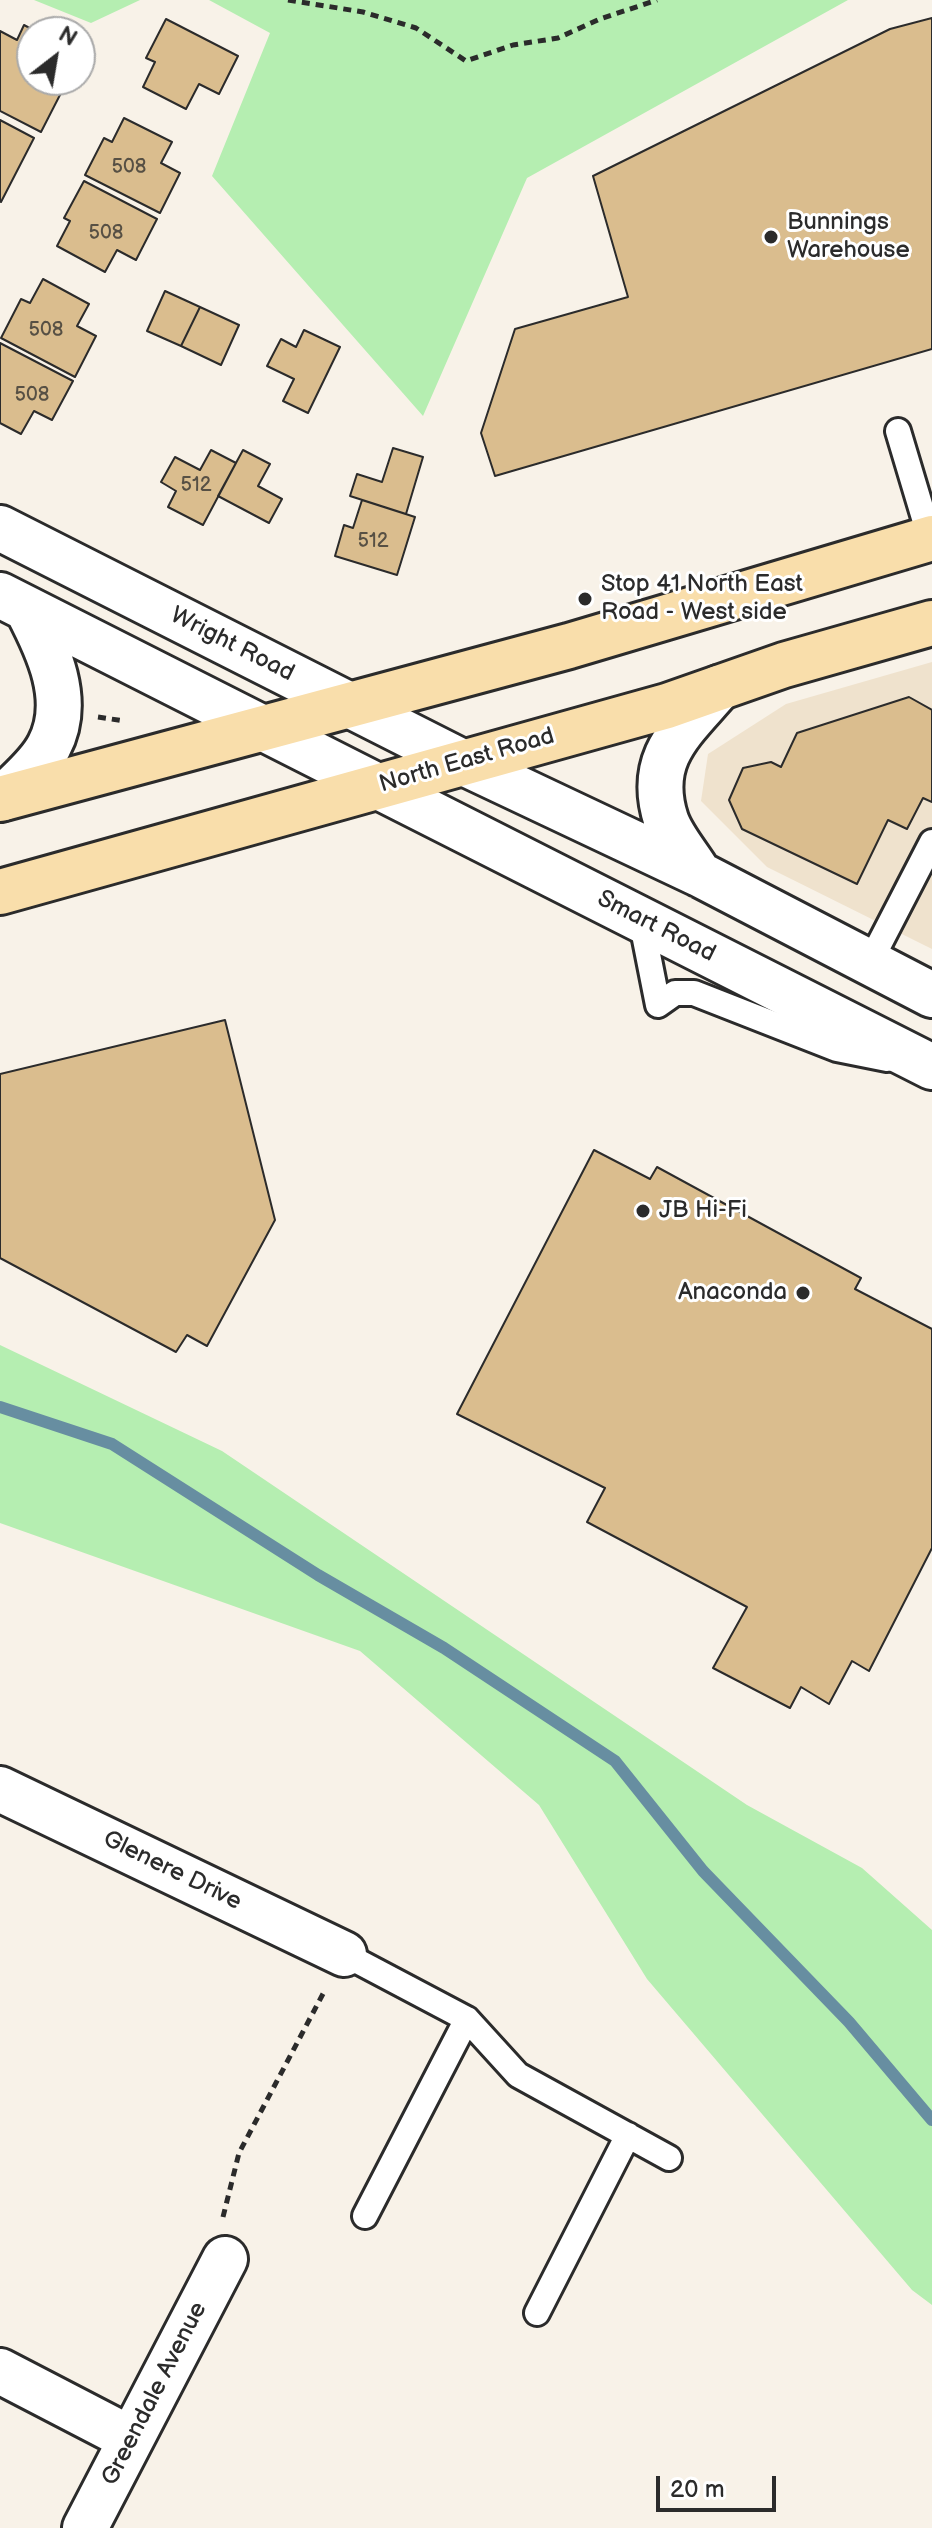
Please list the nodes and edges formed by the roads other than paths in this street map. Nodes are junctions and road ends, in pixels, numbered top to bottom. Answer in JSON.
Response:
{"nodes":[{"id":1,"x":898,"y":431,"type":"dead end"},
{"id":2,"x":0,"y":528,"type":"edge"},
{"id":3,"x":931,"y":538,"type":"edge"},
{"id":4,"x":14,"y":602,"type":"edge"},
{"id":5,"x":932,"y":623,"type":"edge"},
{"id":6,"x":719,"y":688,"type":"junction"},
{"id":7,"x":350,"y":704,"type":"junction"},
{"id":8,"x":265,"y":729,"type":"junction"},
{"id":9,"x":464,"y":763,"type":"junction"},
{"id":10,"x":380,"y":786,"type":"junction"},
{"id":11,"x":2,"y":798,"type":"edge"},
{"id":12,"x":932,"y":842,"type":"edge"},
{"id":13,"x":699,"y":874,"type":"junction"},
{"id":14,"x":0,"y":892,"type":"edge"},
{"id":15,"x":641,"y":919,"type":"junction"},
{"id":16,"x":870,"y":962,"type":"junction"},
{"id":17,"x":932,"y":995,"type":"edge"},
{"id":18,"x":932,"y":1068,"type":"edge"},
{"id":19,"x":0,"y":1789,"type":"edge"},
{"id":20,"x":344,"y":1954,"type":"joint"},
{"id":21,"x":467,"y":2019,"type":"junction"},
{"id":22,"x":628,"y":2135,"type":"junction"},
{"id":23,"x":669,"y":2158,"type":"dead end"},
{"id":24,"x":365,"y":2216,"type":"dead end"},
{"id":25,"x":225,"y":2259,"type":"road end"},
{"id":26,"x":537,"y":2313,"type":"dead end"},
{"id":27,"x":0,"y":2371,"type":"edge"},
{"id":28,"x":131,"y":2439,"type":"junction"},
{"id":29,"x":85,"y":2528,"type":"edge"}],
"edges":[{"from":1,"to":3,"type":"lane"},
{"from":2,"to":7,"type":"main road","name":"Wright Road"},
{"from":3,"to":7,"type":"highway"},
{"from":4,"to":8,"type":"main road"},
{"from":4,"to":11,"type":"main road"},
{"from":5,"to":6,"type":"highway","name":"North East Road"},
{"from":6,"to":9,"type":"highway","name":"North East Road"},
{"from":6,"to":13,"type":"main road"},
{"from":7,"to":8,"type":"highway"},
{"from":7,"to":9,"type":"main road","name":"Wright Road"},
{"from":8,"to":10,"type":"main road"},
{"from":8,"to":11,"type":"highway"},
{"from":9,"to":10,"type":"highway","name":"North East Road"},
{"from":9,"to":13,"type":"main road"},
{"from":10,"to":14,"type":"highway","name":"North East Road"},
{"from":10,"to":15,"type":"main road","name":"Smart Road"},
{"from":12,"to":16,"type":"lane"},
{"from":13,"to":16,"type":"main road"},
{"from":15,"to":18,"type":"main road","name":"Smart Road"},
{"from":15,"to":18,"type":"lane"},
{"from":16,"to":17,"type":"main road"},
{"from":19,"to":20,"type":"main road","name":"Glenere Drive"},
{"from":20,"to":21,"type":"lane"},
{"from":21,"to":22,"type":"lane"},
{"from":21,"to":24,"type":"lane"},
{"from":22,"to":23,"type":"lane"},
{"from":22,"to":26,"type":"lane"},
{"from":25,"to":28,"type":"main road","name":"Greendale Avenue"},
{"from":27,"to":28,"type":"main road"},
{"from":28,"to":29,"type":"main road","name":"Greendale Avenue"}]}
